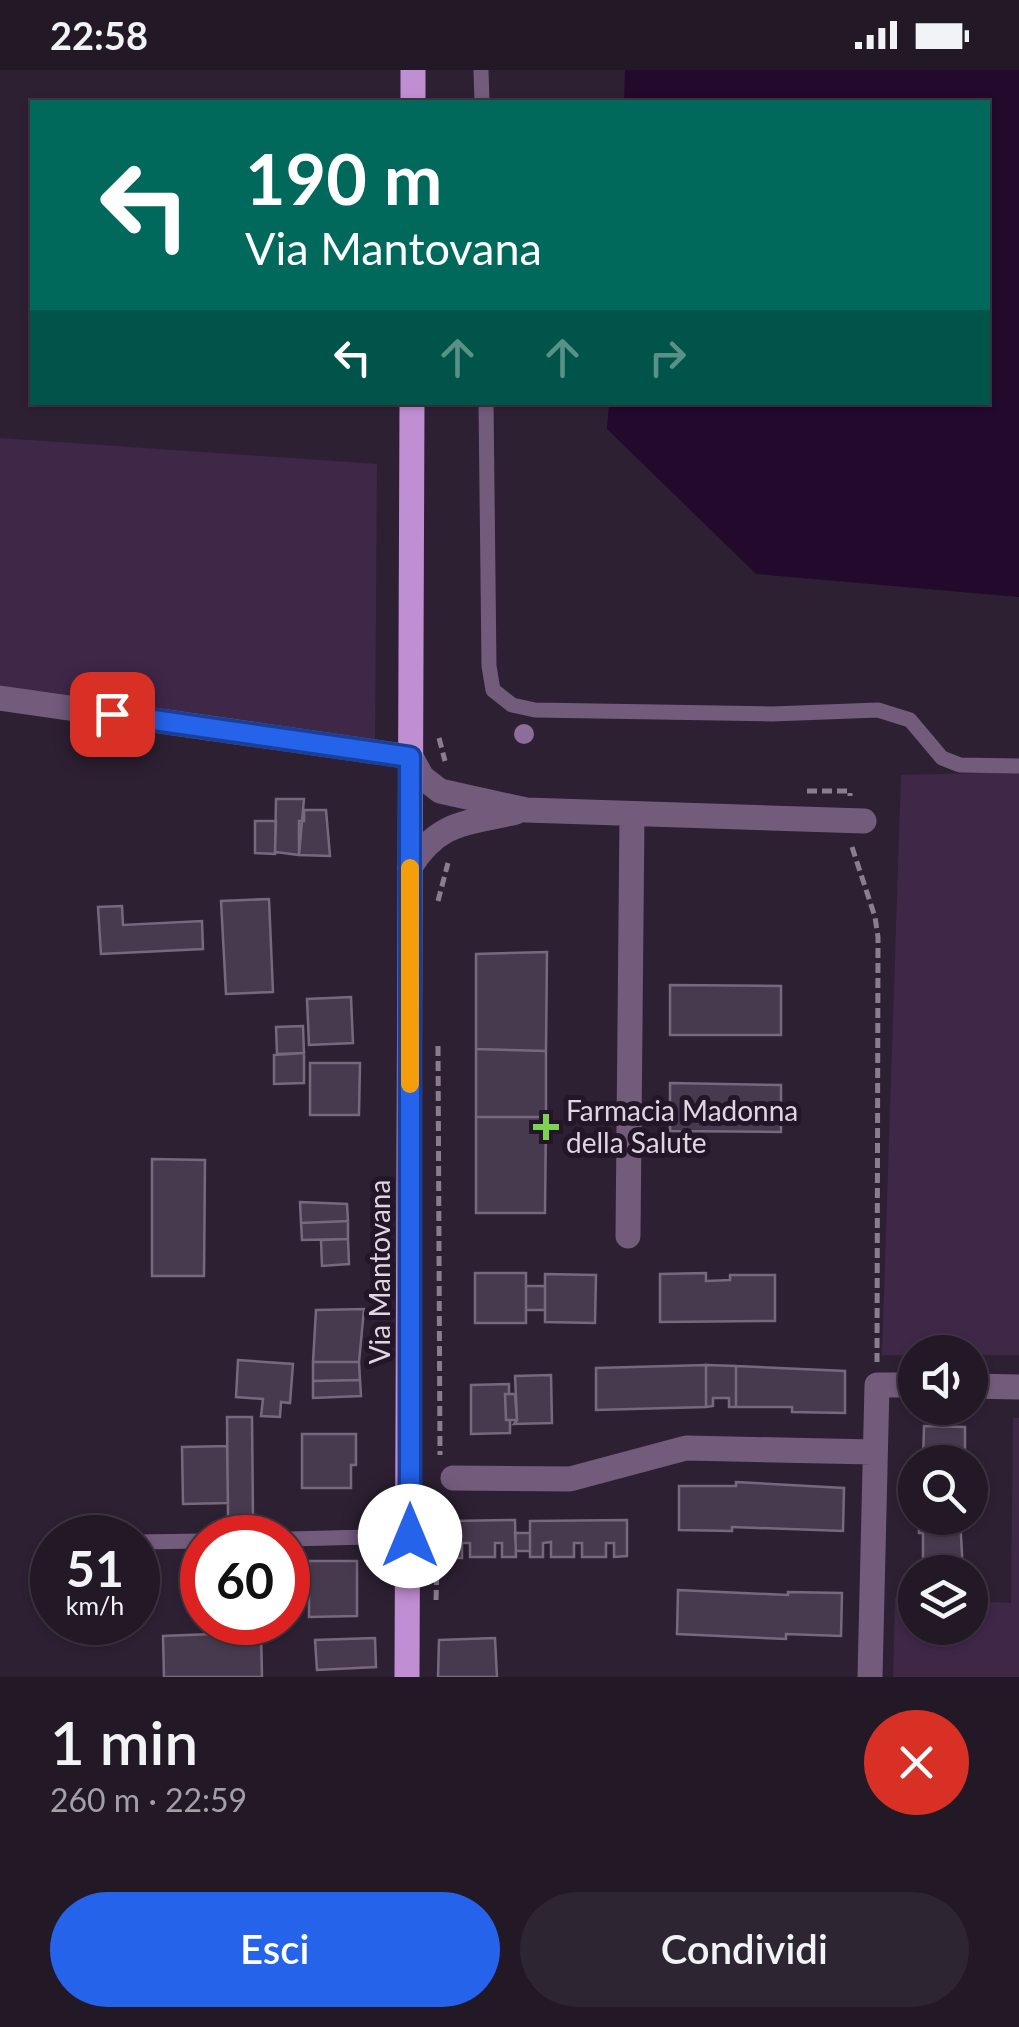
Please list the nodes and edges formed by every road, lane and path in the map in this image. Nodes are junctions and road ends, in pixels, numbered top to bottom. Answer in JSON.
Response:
{"nodes":[{"id":1,"x":413,"y":70,"type":"edge"},
{"id":2,"x":482,"y":70,"type":"edge"},
{"id":3,"x":413,"y":100,"type":"edge"},
{"id":4,"x":482,"y":100,"type":"edge"},
{"id":5,"x":412,"y":405,"type":"edge"},
{"id":6,"x":486,"y":405,"type":"edge"},
{"id":7,"x":0,"y":698,"type":"edge"},
{"id":8,"x":410,"y":757,"type":"junction"},
{"id":9,"x":1019,"y":766,"type":"edge"},
{"id":10,"x":526,"y":810,"type":"junction"},
{"id":11,"x":632,"y":814,"type":"junction"},
{"id":12,"x":864,"y":821,"type":"dead end"},
{"id":13,"x":458,"y":851,"type":"dead end"},
{"id":14,"x":410,"y":867,"type":"junction"},
{"id":15,"x":869,"y":899,"type":"dead end"},
{"id":16,"x":437,"y":916,"type":"dead end"},
{"id":17,"x":438,"y":1042,"type":"dead end"},
{"id":18,"x":628,"y":1236,"type":"dead end"},
{"id":19,"x":877,"y":1385,"type":"junction"},
{"id":20,"x":898,"y":1385,"type":"edge"},
{"id":21,"x":988,"y":1386,"type":"edge"},
{"id":22,"x":1019,"y":1386,"type":"edge"},
{"id":23,"x":874,"y":1452,"type":"junction"},
{"id":24,"x":444,"y":1477,"type":"junction"},
{"id":25,"x":410,"y":1536,"type":"junction"},
{"id":26,"x":310,"y":1538,"type":"edge"},
{"id":27,"x":436,"y":1600,"type":"dead end"},
{"id":28,"x":407,"y":1677,"type":"edge"},
{"id":29,"x":870,"y":1677,"type":"edge"}],
"edges":[{"from":1,"to":3,"type":"main road"},
{"from":2,"to":4,"type":"lane"},
{"from":5,"to":8,"type":"main road","name":"Via Mantovana"},
{"from":6,"to":9,"type":"lane"},
{"from":7,"to":8,"type":"street"},
{"from":8,"to":10,"type":"street"},
{"from":8,"to":14,"type":"main road","name":"Via Mantovana"},
{"from":10,"to":11,"type":"street"},
{"from":10,"to":14,"type":"street"},
{"from":11,"to":12,"type":"street"},
{"from":11,"to":18,"type":"street"},
{"from":13,"to":16,"type":"path"},
{"from":14,"to":25,"type":"main road","name":"Via Mantovana"},
{"from":15,"to":19,"type":"path"},
{"from":17,"to":24,"type":"path"},
{"from":19,"to":20,"type":"street"},
{"from":19,"to":23,"type":"street"},
{"from":21,"to":22,"type":"street"},
{"from":23,"to":24,"type":"street"},
{"from":23,"to":29,"type":"street"},
{"from":24,"to":27,"type":"path"},
{"from":25,"to":26,"type":"lane"},
{"from":25,"to":28,"type":"main road","name":"Via Mantovana"}]}
